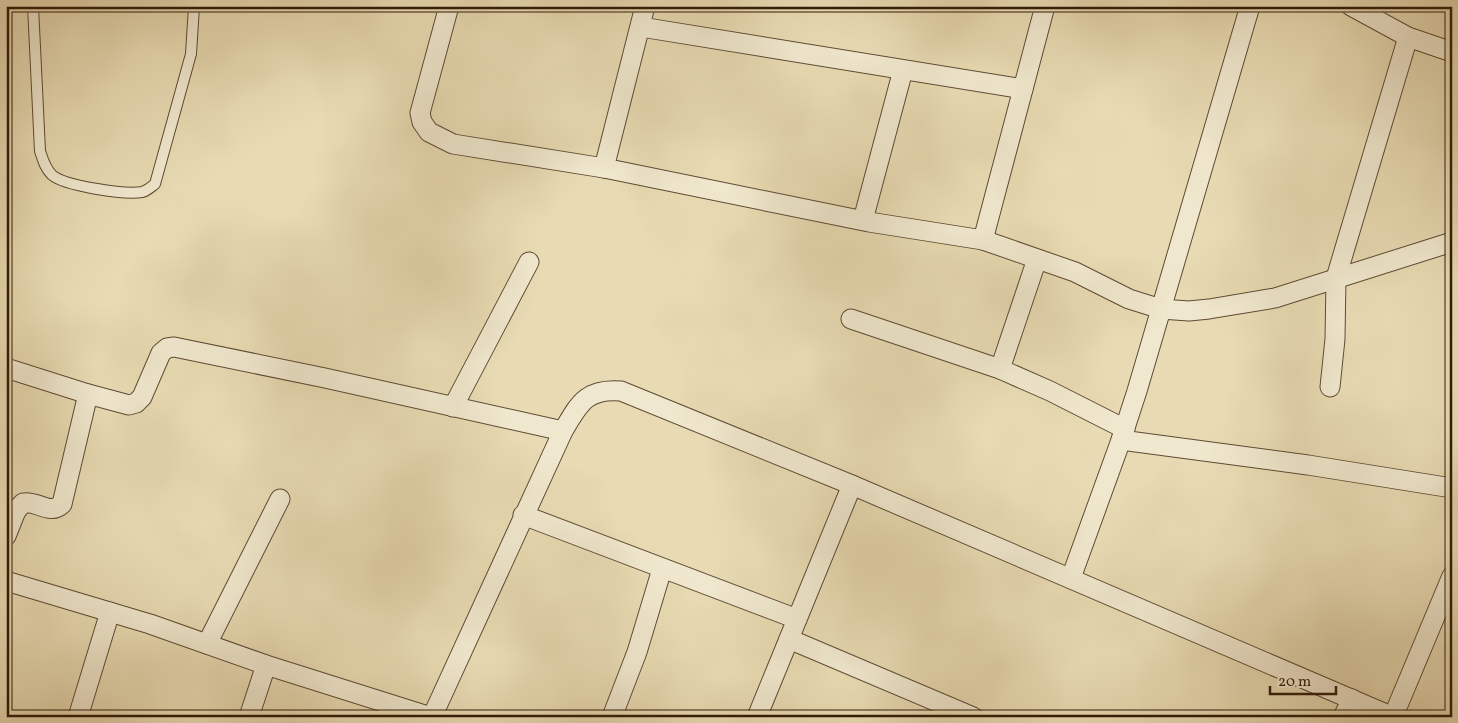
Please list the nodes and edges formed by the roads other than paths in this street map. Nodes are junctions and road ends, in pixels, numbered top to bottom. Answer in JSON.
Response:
{"nodes":[{"id":1,"x":33,"y":6,"type":"edge"},
{"id":2,"x":194,"y":6,"type":"edge"},
{"id":3,"x":449,"y":6,"type":"edge"},
{"id":4,"x":645,"y":6,"type":"edge"},
{"id":5,"x":1045,"y":6,"type":"edge"},
{"id":6,"x":1250,"y":6,"type":"edge"},
{"id":7,"x":1351,"y":6,"type":"edge"},
{"id":8,"x":641,"y":27,"type":"junction"},
{"id":9,"x":1408,"y":37,"type":"junction"},
{"id":10,"x":1452,"y":52,"type":"edge"},
{"id":11,"x":903,"y":70,"type":"junction"},
{"id":12,"x":1023,"y":89,"type":"junction"},
{"id":13,"x":604,"y":168,"type":"junction"},
{"id":14,"x":863,"y":220,"type":"junction"},
{"id":15,"x":983,"y":240,"type":"junction"},
{"id":16,"x":1452,"y":242,"type":"edge"},
{"id":17,"x":1037,"y":259,"type":"junction"},
{"id":18,"x":529,"y":262,"type":"dead end"},
{"id":19,"x":1336,"y":278,"type":"junction"},
{"id":20,"x":1161,"y":309,"type":"junction"},
{"id":21,"x":851,"y":319,"type":"dead end"},
{"id":22,"x":6,"y":368,"type":"edge"},
{"id":23,"x":1000,"y":369,"type":"junction"},
{"id":24,"x":1330,"y":387,"type":"dead end"},
{"id":25,"x":88,"y":394,"type":"junction"},
{"id":26,"x":453,"y":406,"type":"junction"},
{"id":27,"x":562,"y":431,"type":"junction"},
{"id":28,"x":1123,"y":435,"type":"junction"},
{"id":29,"x":852,"y":485,"type":"junction"},
{"id":30,"x":1452,"y":488,"type":"edge"},
{"id":31,"x":280,"y":499,"type":"dead end"},
{"id":32,"x":523,"y":515,"type":"junction"},
{"id":33,"x":6,"y":536,"type":"edge"},
{"id":34,"x":662,"y":569,"type":"junction"},
{"id":35,"x":1452,"y":576,"type":"edge"},
{"id":36,"x":1071,"y":578,"type":"junction"},
{"id":37,"x":6,"y":581,"type":"edge"},
{"id":38,"x":110,"y":612,"type":"junction"},
{"id":39,"x":797,"y":619,"type":"junction"},
{"id":40,"x":789,"y":639,"type":"junction"},
{"id":41,"x":207,"y":644,"type":"junction"},
{"id":42,"x":266,"y":665,"type":"junction"},
{"id":43,"x":1352,"y":699,"type":"junction"},
{"id":44,"x":78,"y":717,"type":"edge"},
{"id":45,"x":249,"y":717,"type":"edge"},
{"id":46,"x":432,"y":717,"type":"edge"},
{"id":47,"x":612,"y":717,"type":"edge"},
{"id":48,"x":757,"y":717,"type":"edge"},
{"id":49,"x":973,"y":717,"type":"edge"},
{"id":50,"x":1344,"y":717,"type":"edge"},
{"id":51,"x":1393,"y":717,"type":"edge"}],
"edges":[{"from":1,"to":2,"type":"lane"},
{"from":3,"to":13,"type":"street"},
{"from":4,"to":8,"type":"street"},
{"from":5,"to":12,"type":"street"},
{"from":6,"to":20,"type":"street"},
{"from":7,"to":9,"type":"street"},
{"from":8,"to":11,"type":"street"},
{"from":8,"to":13,"type":"street"},
{"from":9,"to":10,"type":"street"},
{"from":9,"to":19,"type":"street"},
{"from":11,"to":12,"type":"street"},
{"from":11,"to":14,"type":"street"},
{"from":12,"to":15,"type":"street"},
{"from":13,"to":14,"type":"street"},
{"from":14,"to":15,"type":"street"},
{"from":15,"to":17,"type":"street"},
{"from":16,"to":19,"type":"street"},
{"from":17,"to":20,"type":"street"},
{"from":17,"to":23,"type":"street"},
{"from":18,"to":26,"type":"street"},
{"from":19,"to":20,"type":"street"},
{"from":19,"to":24,"type":"street"},
{"from":20,"to":28,"type":"street"},
{"from":21,"to":23,"type":"street"},
{"from":22,"to":25,"type":"street"},
{"from":23,"to":28,"type":"street"},
{"from":25,"to":26,"type":"street"},
{"from":25,"to":33,"type":"street"},
{"from":26,"to":27,"type":"street"},
{"from":27,"to":29,"type":"street"},
{"from":27,"to":32,"type":"street"},
{"from":28,"to":30,"type":"street"},
{"from":28,"to":36,"type":"street"},
{"from":29,"to":36,"type":"street"},
{"from":29,"to":39,"type":"street"},
{"from":31,"to":41,"type":"street"},
{"from":32,"to":34,"type":"street"},
{"from":32,"to":46,"type":"street"},
{"from":34,"to":39,"type":"street"},
{"from":34,"to":47,"type":"street"},
{"from":35,"to":51,"type":"street"},
{"from":36,"to":43,"type":"street"},
{"from":37,"to":38,"type":"street"},
{"from":38,"to":41,"type":"street"},
{"from":38,"to":44,"type":"street"},
{"from":39,"to":40,"type":"street"},
{"from":40,"to":48,"type":"street"},
{"from":40,"to":49,"type":"street"},
{"from":41,"to":42,"type":"street"},
{"from":42,"to":45,"type":"street"},
{"from":42,"to":46,"type":"street"},
{"from":43,"to":50,"type":"street"},
{"from":43,"to":51,"type":"street"}]}
